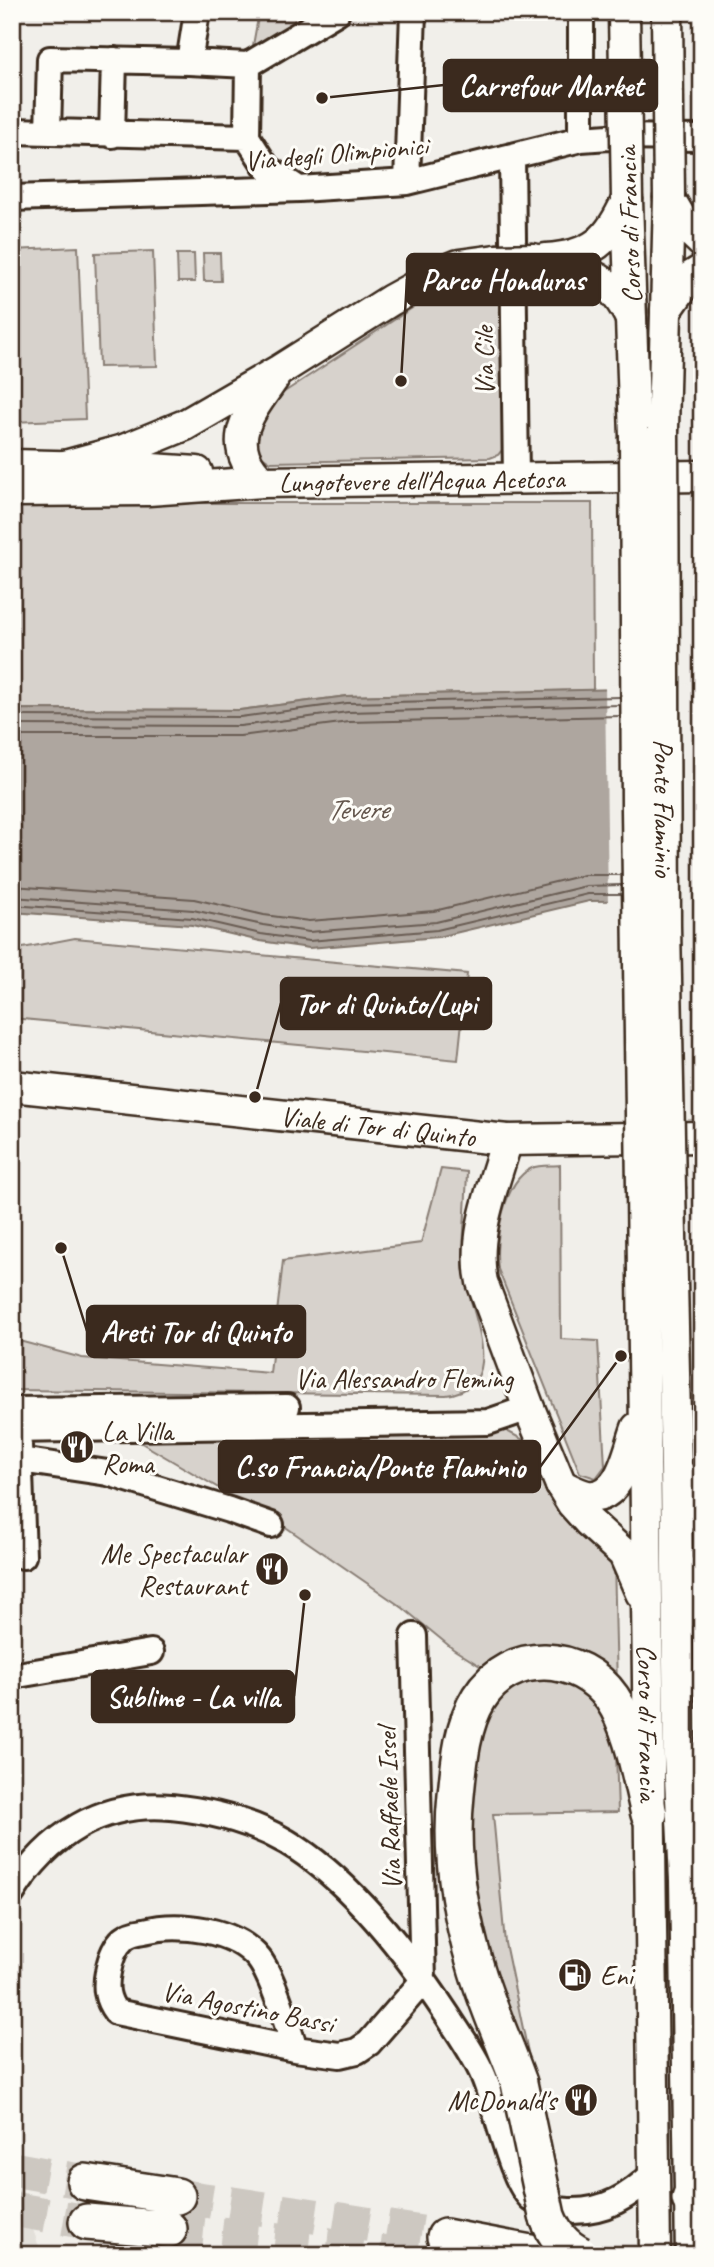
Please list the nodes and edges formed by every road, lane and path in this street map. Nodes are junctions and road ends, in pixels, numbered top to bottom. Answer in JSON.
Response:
{"nodes":[{"id":1,"x":197,"y":12,"type":"edge"},
{"id":2,"x":337,"y":12,"type":"edge"},
{"id":3,"x":413,"y":12,"type":"edge"},
{"id":4,"x":581,"y":12,"type":"edge"},
{"id":5,"x":624,"y":12,"type":"edge"},
{"id":6,"x":667,"y":12,"type":"edge"},
{"id":7,"x":114,"y":60,"type":"junction"},
{"id":8,"x":189,"y":62,"type":"junction"},
{"id":9,"x":248,"y":65,"type":"junction"},
{"id":10,"x":12,"y":131,"type":"edge"},
{"id":11,"x":48,"y":132,"type":"junction"},
{"id":12,"x":112,"y":135,"type":"junction"},
{"id":13,"x":247,"y":137,"type":"junction"},
{"id":14,"x":702,"y":138,"type":"edge"},
{"id":15,"x":581,"y":139,"type":"junction"},
{"id":16,"x":512,"y":158,"type":"junction"},
{"id":17,"x":407,"y":182,"type":"junction"},
{"id":18,"x":299,"y":189,"type":"junction"},
{"id":19,"x":12,"y":198,"type":"edge"},
{"id":20,"x":669,"y":198,"type":"junction"},
{"id":21,"x":627,"y":200,"type":"junction"},
{"id":22,"x":702,"y":243,"type":"edge"},
{"id":23,"x":533,"y":259,"type":"junction"},
{"id":24,"x":702,"y":270,"type":"edge"},
{"id":25,"x":666,"y":311,"type":"junction"},
{"id":26,"x":633,"y":322,"type":"junction"},
{"id":27,"x":280,"y":370,"type":"junction"},
{"id":28,"x":649,"y":433,"type":"junction"},
{"id":29,"x":12,"y":465,"type":"edge"},
{"id":30,"x":65,"y":466,"type":"junction"},
{"id":31,"x":702,"y":476,"type":"edge"},
{"id":32,"x":516,"y":478,"type":"junction"},
{"id":33,"x":263,"y":482,"type":"junction"},
{"id":34,"x":12,"y":491,"type":"edge"},
{"id":35,"x":12,"y":1086,"type":"edge"},
{"id":36,"x":702,"y":1137,"type":"edge"},
{"id":37,"x":507,"y":1140,"type":"junction"},
{"id":38,"x":656,"y":1189,"type":"junction"},
{"id":39,"x":529,"y":1408,"type":"junction"},
{"id":40,"x":644,"y":1408,"type":"junction"},
{"id":41,"x":14,"y":1423,"type":"edge"},
{"id":42,"x":20,"y":1460,"type":"junction"},
{"id":43,"x":676,"y":1465,"type":"junction"},
{"id":44,"x":561,"y":1485,"type":"junction"},
{"id":45,"x":702,"y":1517,"type":"edge"},
{"id":46,"x":271,"y":1525,"type":"dead end"},
{"id":47,"x":23,"y":1556,"type":"dead end"},
{"id":48,"x":702,"y":1570,"type":"edge"},
{"id":49,"x":646,"y":1604,"type":"junction"},
{"id":50,"x":414,"y":1636,"type":"dead end"},
{"id":51,"x":678,"y":1648,"type":"junction"},
{"id":52,"x":151,"y":1652,"type":"dead end"},
{"id":53,"x":12,"y":1676,"type":"edge"},
{"id":54,"x":649,"y":1814,"type":"junction"},
{"id":55,"x":12,"y":1893,"type":"edge"},
{"id":56,"x":423,"y":1981,"type":"junction"},
{"id":57,"x":295,"y":2049,"type":"junction"},
{"id":58,"x":654,"y":2173,"type":"junction"},
{"id":59,"x":85,"y":2182,"type":"tunnel mouth"},
{"id":60,"x":696,"y":2185,"type":"edge"},
{"id":61,"x":177,"y":2196,"type":"tunnel mouth"},
{"id":62,"x":87,"y":2222,"type":"tunnel mouth"},
{"id":63,"x":169,"y":2229,"type":"tunnel mouth"},
{"id":64,"x":445,"y":2237,"type":"tunnel mouth"},
{"id":65,"x":541,"y":2255,"type":"edge"},
{"id":66,"x":581,"y":2255,"type":"edge"},
{"id":67,"x":655,"y":2255,"type":"edge"},
{"id":68,"x":691,"y":2255,"type":"edge"}],
"edges":[{"from":1,"to":8,"type":"street"},
{"from":2,"to":9,"type":"street"},
{"from":3,"to":17,"type":"street"},
{"from":4,"to":15,"type":"street"},
{"from":5,"to":21,"type":"main road","name":"Corso di Francia","bridge":true},
{"from":6,"to":20,"type":"main road","name":"Corso di Francia","bridge":true},
{"from":7,"to":8,"type":"street"},
{"from":7,"to":11,"type":"street"},
{"from":7,"to":12,"type":"street"},
{"from":8,"to":9,"type":"street"},
{"from":9,"to":13,"type":"street"},
{"from":10,"to":11,"type":"street"},
{"from":11,"to":12,"type":"street"},
{"from":12,"to":13,"type":"street"},
{"from":13,"to":18,"type":"street"},
{"from":14,"to":15,"type":"street","name":"Via degli Olimpionici"},
{"from":15,"to":16,"type":"street","name":"Via degli Olimpionici"},
{"from":16,"to":17,"type":"street","name":"Via degli Olimpionici"},
{"from":16,"to":32,"type":"street","name":"Via Cile"},
{"from":17,"to":18,"type":"street","name":"Via degli Olimpionici"},
{"from":18,"to":19,"type":"street","name":"Via degli Olimpionici"},
{"from":20,"to":22,"type":"main road"},
{"from":20,"to":25,"type":"main road","name":"Corso di Francia"},
{"from":21,"to":23,"type":"main road"},
{"from":21,"to":26,"type":"main road","name":"Corso di Francia"},
{"from":23,"to":26,"type":"main road"},
{"from":23,"to":27,"type":"main road","bridge":true},
{"from":24,"to":25,"type":"main road"},
{"from":25,"to":28,"type":"main road","name":"Corso di Francia"},
{"from":26,"to":28,"type":"main road","name":"Corso di Francia"},
{"from":27,"to":30,"type":"main road"},
{"from":27,"to":33,"type":"main road"},
{"from":28,"to":38,"type":"main road","name":"Ponte Flaminio","bridge":true},
{"from":29,"to":30,"type":"main road","name":"Lungotevere dell'Acqua Acetosa"},
{"from":30,"to":33,"type":"main road","name":"Lungotevere dell'Acqua Acetosa"},
{"from":31,"to":32,"type":"main road","name":"Lungotevere dell'Acqua Acetosa"},
{"from":32,"to":33,"type":"main road","name":"Lungotevere dell'Acqua Acetosa"},
{"from":33,"to":34,"type":"main road","name":"Lungotevere dell'Acqua Acetosa"},
{"from":35,"to":37,"type":"main road","name":"Viale di Tor di Quinto"},
{"from":36,"to":37,"type":"main road","name":"Viale di Tor di Quinto"},
{"from":37,"to":39,"type":"main road"},
{"from":38,"to":40,"type":"main road","name":"Corso di Francia"},
{"from":38,"to":43,"type":"main road","name":"Corso di Francia"},
{"from":39,"to":41,"type":"street","name":"Via Alessandro Fleming"},
{"from":39,"to":44,"type":"main road"},
{"from":40,"to":44,"type":"main road"},
{"from":40,"to":49,"type":"main road","name":"Corso di Francia"},
{"from":41,"to":42,"type":"street"},
{"from":42,"to":46,"type":"street"},
{"from":42,"to":47,"type":"street"},
{"from":43,"to":45,"type":"main road"},
{"from":43,"to":51,"type":"main road","name":"Corso di Francia"},
{"from":44,"to":49,"type":"main road"},
{"from":48,"to":51,"type":"main road"},
{"from":49,"to":54,"type":"main road","name":"Corso di Francia"},
{"from":50,"to":56,"type":"street","name":"Via Raffaele Issel"},
{"from":51,"to":60,"type":"main road","name":"Corso di Francia"},
{"from":52,"to":53,"type":"street"},
{"from":54,"to":58,"type":"main road","name":"Corso di Francia"},
{"from":54,"to":66,"type":"highway","bridge":true},
{"from":55,"to":56,"type":"street"},
{"from":56,"to":57,"type":"street","name":"Via Agostino Bassi"},
{"from":56,"to":58,"type":"street"},
{"from":57,"to":57,"type":"street","name":"Via Agostino Bassi"},
{"from":58,"to":67,"type":"main road","name":"Corso di Francia"},
{"from":59,"to":61,"type":"highway"},
{"from":60,"to":68,"type":"main road","name":"Corso di Francia"},
{"from":62,"to":63,"type":"highway"},
{"from":64,"to":65,"type":"highway"}]}
